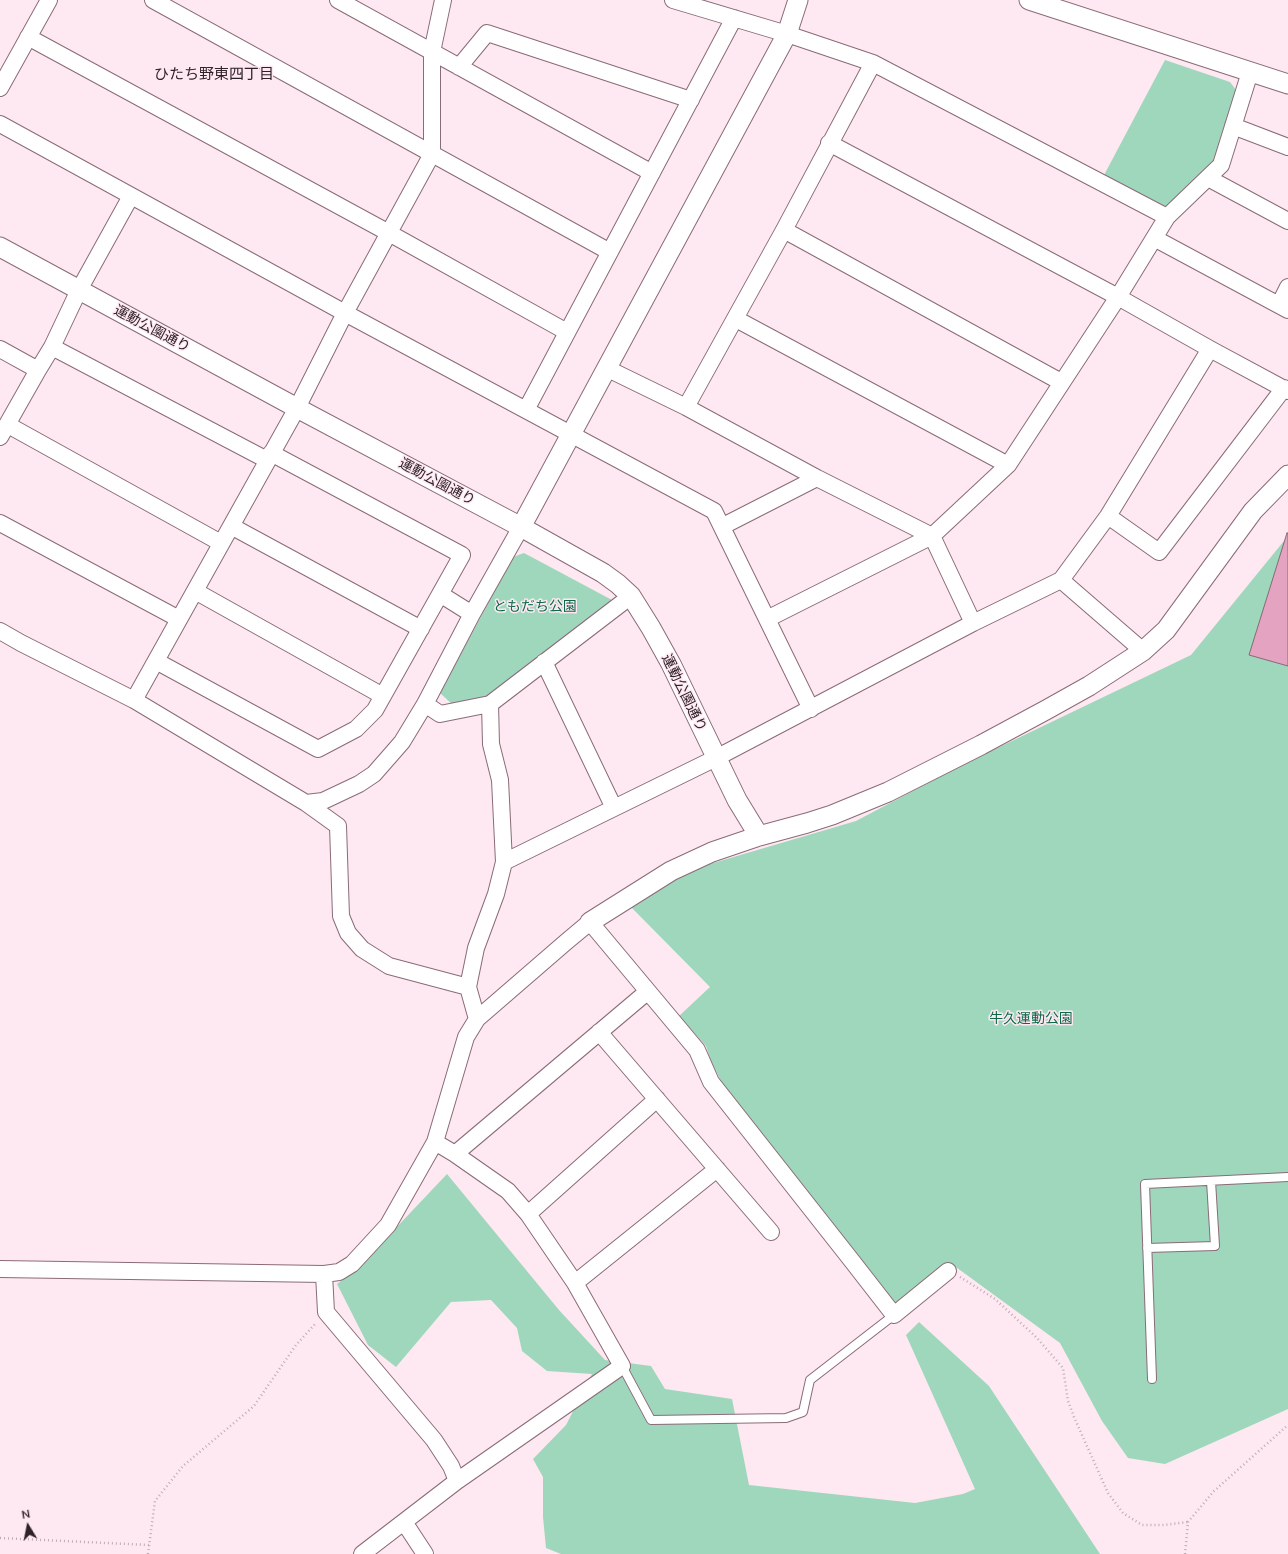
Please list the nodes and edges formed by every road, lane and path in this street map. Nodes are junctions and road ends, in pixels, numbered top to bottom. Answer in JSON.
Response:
{"nodes":[{"id":1,"x":49,"y":0,"type":"edge"},
{"id":2,"x":153,"y":0,"type":"edge"},
{"id":3,"x":338,"y":0,"type":"edge"},
{"id":4,"x":443,"y":0,"type":"edge"},
{"id":5,"x":673,"y":0,"type":"edge"},
{"id":6,"x":798,"y":0,"type":"edge"},
{"id":7,"x":1029,"y":0,"type":"edge"},
{"id":8,"x":734,"y":18,"type":"junction"},
{"id":9,"x":786,"y":34,"type":"junction"},
{"id":10,"x":28,"y":38,"type":"junction"},
{"id":11,"x":432,"y":52,"type":"junction"},
{"id":12,"x":873,"y":63,"type":"junction"},
{"id":13,"x":459,"y":67,"type":"junction"},
{"id":14,"x":1250,"y":72,"type":"junction"},
{"id":15,"x":1288,"y":84,"type":"edge"},
{"id":16,"x":0,"y":88,"type":"edge"},
{"id":17,"x":691,"y":100,"type":"junction"},
{"id":18,"x":0,"y":124,"type":"edge"},
{"id":19,"x":1233,"y":126,"type":"junction"},
{"id":20,"x":829,"y":143,"type":"junction"},
{"id":21,"x":1288,"y":147,"type":"edge"},
{"id":22,"x":432,"y":154,"type":"junction"},
{"id":23,"x":652,"y":173,"type":"junction"},
{"id":24,"x":1208,"y":178,"type":"junction"},
{"id":25,"x":131,"y":196,"type":"junction"},
{"id":26,"x":1167,"y":218,"type":"junction"},
{"id":27,"x":1288,"y":221,"type":"edge"},
{"id":28,"x":784,"y":230,"type":"junction"},
{"id":29,"x":389,"y":233,"type":"junction"},
{"id":30,"x":1154,"y":238,"type":"junction"},
{"id":31,"x":0,"y":246,"type":"edge"},
{"id":32,"x":610,"y":252,"type":"junction"},
{"id":33,"x":1288,"y":287,"type":"edge"},
{"id":34,"x":79,"y":290,"type":"junction"},
{"id":35,"x":1118,"y":297,"type":"junction"},
{"id":36,"x":1283,"y":307,"type":"edge"},
{"id":37,"x":345,"y":313,"type":"junction"},
{"id":38,"x":736,"y":319,"type":"junction"},
{"id":39,"x":567,"y":332,"type":"junction"},
{"id":40,"x":52,"y":347,"type":"junction"},
{"id":41,"x":0,"y":349,"type":"edge"},
{"id":42,"x":1210,"y":349,"type":"junction"},
{"id":43,"x":606,"y":368,"type":"junction"},
{"id":44,"x":38,"y":370,"type":"junction"},
{"id":45,"x":1061,"y":382,"type":"junction"},
{"id":46,"x":1286,"y":390,"type":"edge"},
{"id":47,"x":686,"y":407,"type":"junction"},
{"id":48,"x":297,"y":408,"type":"junction"},
{"id":49,"x":526,"y":410,"type":"junction"},
{"id":50,"x":4,"y":431,"type":"edge"},
{"id":51,"x":570,"y":434,"type":"junction"},
{"id":52,"x":269,"y":457,"type":"junction"},
{"id":53,"x":1008,"y":465,"type":"junction"},
{"id":54,"x":1288,"y":475,"type":"edge"},
{"id":55,"x":817,"y":478,"type":"junction"},
{"id":56,"x":1108,"y":516,"type":"junction"},
{"id":57,"x":0,"y":522,"type":"edge"},
{"id":58,"x":231,"y":526,"type":"junction"},
{"id":59,"x":723,"y":526,"type":"junction"},
{"id":60,"x":521,"y":527,"type":"junction"},
{"id":61,"x":932,"y":536,"type":"junction"},
{"id":62,"x":222,"y":542,"type":"junction"},
{"id":63,"x":1061,"y":580,"type":"junction"},
{"id":64,"x":195,"y":590,"type":"junction"},
{"id":65,"x":440,"y":594,"type":"junction"},
{"id":66,"x":631,"y":596,"type":"junction"},
{"id":67,"x":472,"y":614,"type":"junction"},
{"id":68,"x":179,"y":619,"type":"junction"},
{"id":69,"x":767,"y":619,"type":"junction"},
{"id":70,"x":973,"y":623,"type":"junction"},
{"id":71,"x":421,"y":629,"type":"junction"},
{"id":72,"x":0,"y":632,"type":"edge"},
{"id":73,"x":1143,"y":651,"type":"junction"},
{"id":74,"x":156,"y":661,"type":"junction"},
{"id":75,"x":544,"y":662,"type":"junction"},
{"id":76,"x":383,"y":696,"type":"junction"},
{"id":77,"x":134,"y":700,"type":"junction"},
{"id":78,"x":425,"y":704,"type":"junction"},
{"id":79,"x":490,"y":704,"type":"junction"},
{"id":80,"x":811,"y":709,"type":"junction"},
{"id":81,"x":716,"y":758,"type":"junction"},
{"id":82,"x":306,"y":803,"type":"junction"},
{"id":83,"x":614,"y":808,"type":"junction"},
{"id":84,"x":759,"y":836,"type":"junction"},
{"id":85,"x":504,"y":862,"type":"junction"},
{"id":86,"x":590,"y":922,"type":"junction"},
{"id":87,"x":468,"y":987,"type":"junction"},
{"id":88,"x":647,"y":992,"type":"junction"},
{"id":89,"x":477,"y":1019,"type":"junction"},
{"id":90,"x":599,"y":1032,"type":"junction"},
{"id":91,"x":657,"y":1099,"type":"junction"},
{"id":92,"x":435,"y":1142,"type":"junction"},
{"id":93,"x":455,"y":1154,"type":"junction"},
{"id":94,"x":717,"y":1169,"type":"junction"},
{"id":95,"x":1288,"y":1177,"type":"edge"},
{"id":96,"x":1211,"y":1181,"type":"junction"},
{"id":97,"x":528,"y":1214,"type":"junction"},
{"id":98,"x":771,"y":1232,"type":"dead end"},
{"id":99,"x":1147,"y":1248,"type":"junction"},
{"id":100,"x":0,"y":1269,"type":"edge"},
{"id":101,"x":948,"y":1271,"type":"joint"},
{"id":102,"x":324,"y":1274,"type":"junction"},
{"id":103,"x":576,"y":1283,"type":"junction"},
{"id":104,"x":326,"y":1312,"type":"junction"},
{"id":105,"x":894,"y":1315,"type":"junction"},
{"id":106,"x":622,"y":1366,"type":"junction"},
{"id":107,"x":1152,"y":1379,"type":"dead end"},
{"id":108,"x":1288,"y":1425,"type":"edge"},
{"id":109,"x":457,"y":1481,"type":"junction"},
{"id":110,"x":404,"y":1522,"type":"junction"},
{"id":111,"x":1188,"y":1522,"type":"junction"},
{"id":112,"x":0,"y":1538,"type":"edge"},
{"id":113,"x":149,"y":1545,"type":"junction"},
{"id":114,"x":148,"y":1554,"type":"edge"},
{"id":115,"x":362,"y":1554,"type":"edge"},
{"id":116,"x":425,"y":1554,"type":"edge"},
{"id":117,"x":1185,"y":1554,"type":"edge"}],
"edges":[{"from":1,"to":10,"type":"street"},
{"from":2,"to":22,"type":"street"},
{"from":3,"to":11,"type":"street"},
{"from":4,"to":11,"type":"street"},
{"from":5,"to":8,"type":"street"},
{"from":6,"to":9,"type":"street"},
{"from":7,"to":14,"type":"street"},
{"from":8,"to":9,"type":"street"},
{"from":8,"to":17,"type":"street"},
{"from":9,"to":12,"type":"street"},
{"from":9,"to":43,"type":"street"},
{"from":10,"to":16,"type":"street"},
{"from":10,"to":29,"type":"street"},
{"from":11,"to":13,"type":"street"},
{"from":11,"to":22,"type":"street"},
{"from":12,"to":20,"type":"street"},
{"from":12,"to":26,"type":"street"},
{"from":13,"to":17,"type":"street"},
{"from":13,"to":23,"type":"street"},
{"from":14,"to":15,"type":"street"},
{"from":14,"to":19,"type":"street"},
{"from":17,"to":23,"type":"street"},
{"from":18,"to":25,"type":"street"},
{"from":19,"to":21,"type":"street"},
{"from":19,"to":24,"type":"street"},
{"from":20,"to":28,"type":"street"},
{"from":20,"to":35,"type":"street"},
{"from":22,"to":29,"type":"street"},
{"from":22,"to":32,"type":"street"},
{"from":23,"to":32,"type":"street"},
{"from":24,"to":26,"type":"street"},
{"from":24,"to":27,"type":"street"},
{"from":25,"to":34,"type":"street"},
{"from":25,"to":37,"type":"street"},
{"from":26,"to":30,"type":"street"},
{"from":28,"to":38,"type":"street"},
{"from":28,"to":45,"type":"street"},
{"from":29,"to":37,"type":"street"},
{"from":29,"to":39,"type":"street"},
{"from":30,"to":35,"type":"street"},
{"from":30,"to":36,"type":"street"},
{"from":31,"to":34,"type":"street","name":"運動公園通り"},
{"from":32,"to":39,"type":"street"},
{"from":33,"to":36,"type":"street"},
{"from":34,"to":40,"type":"street"},
{"from":34,"to":48,"type":"street","name":"運動公園通り"},
{"from":35,"to":42,"type":"street"},
{"from":35,"to":45,"type":"street"},
{"from":37,"to":48,"type":"street"},
{"from":37,"to":49,"type":"street"},
{"from":38,"to":47,"type":"street"},
{"from":38,"to":53,"type":"street"},
{"from":39,"to":49,"type":"street"},
{"from":40,"to":44,"type":"street"},
{"from":40,"to":52,"type":"street"},
{"from":41,"to":44,"type":"street"},
{"from":42,"to":46,"type":"street"},
{"from":42,"to":56,"type":"street"},
{"from":43,"to":47,"type":"street"},
{"from":43,"to":51,"type":"street"},
{"from":44,"to":50,"type":"street"},
{"from":45,"to":53,"type":"street"},
{"from":46,"to":56,"type":"street"},
{"from":47,"to":55,"type":"street"},
{"from":48,"to":52,"type":"street"},
{"from":48,"to":60,"type":"street","name":"運動公園通り"},
{"from":49,"to":51,"type":"street"},
{"from":50,"to":62,"type":"street"},
{"from":51,"to":59,"type":"street"},
{"from":51,"to":60,"type":"street"},
{"from":52,"to":58,"type":"street"},
{"from":52,"to":65,"type":"street"},
{"from":53,"to":61,"type":"street"},
{"from":54,"to":73,"type":"street"},
{"from":55,"to":59,"type":"street"},
{"from":55,"to":61,"type":"street"},
{"from":56,"to":63,"type":"street"},
{"from":57,"to":68,"type":"street"},
{"from":58,"to":62,"type":"street"},
{"from":58,"to":71,"type":"street"},
{"from":59,"to":69,"type":"street"},
{"from":60,"to":66,"type":"street","name":"運動公園通り"},
{"from":60,"to":67,"type":"street"},
{"from":61,"to":69,"type":"street"},
{"from":61,"to":70,"type":"street"},
{"from":62,"to":64,"type":"street"},
{"from":63,"to":70,"type":"street"},
{"from":63,"to":73,"type":"street"},
{"from":64,"to":68,"type":"street"},
{"from":64,"to":76,"type":"street"},
{"from":65,"to":67,"type":"street"},
{"from":65,"to":71,"type":"street"},
{"from":66,"to":75,"type":"street"},
{"from":66,"to":81,"type":"street","name":"運動公園通り"},
{"from":67,"to":78,"type":"street"},
{"from":68,"to":74,"type":"street"},
{"from":69,"to":80,"type":"street"},
{"from":70,"to":80,"type":"street"},
{"from":71,"to":76,"type":"street"},
{"from":72,"to":77,"type":"street"},
{"from":73,"to":84,"type":"street"},
{"from":74,"to":76,"type":"street"},
{"from":74,"to":77,"type":"street"},
{"from":75,"to":79,"type":"street"},
{"from":75,"to":83,"type":"street"},
{"from":77,"to":82,"type":"street"},
{"from":78,"to":79,"type":"street"},
{"from":78,"to":82,"type":"street"},
{"from":79,"to":85,"type":"street"},
{"from":80,"to":81,"type":"street"},
{"from":81,"to":83,"type":"street"},
{"from":81,"to":84,"type":"street","name":"運動公園通り"},
{"from":82,"to":87,"type":"street"},
{"from":83,"to":85,"type":"street"},
{"from":84,"to":86,"type":"street"},
{"from":85,"to":87,"type":"street"},
{"from":86,"to":88,"type":"street"},
{"from":86,"to":89,"type":"street"},
{"from":87,"to":89,"type":"street"},
{"from":88,"to":90,"type":"street"},
{"from":88,"to":105,"type":"street"},
{"from":89,"to":92,"type":"street"},
{"from":90,"to":91,"type":"street"},
{"from":90,"to":93,"type":"street"},
{"from":91,"to":94,"type":"street"},
{"from":91,"to":97,"type":"street"},
{"from":92,"to":93,"type":"street"},
{"from":92,"to":102,"type":"street"},
{"from":93,"to":97,"type":"street"},
{"from":94,"to":98,"type":"street"},
{"from":94,"to":103,"type":"street"},
{"from":95,"to":96,"type":"lane"},
{"from":96,"to":99,"type":"lane"},
{"from":96,"to":99,"type":"lane"},
{"from":97,"to":103,"type":"street"},
{"from":99,"to":107,"type":"lane"},
{"from":100,"to":102,"type":"street"},
{"from":101,"to":105,"type":"street"},
{"from":101,"to":111,"type":"path"},
{"from":102,"to":104,"type":"street"},
{"from":103,"to":106,"type":"street"},
{"from":104,"to":109,"type":"street"},
{"from":104,"to":113,"type":"path"},
{"from":105,"to":106,"type":"lane"},
{"from":106,"to":109,"type":"street"},
{"from":108,"to":111,"type":"path"},
{"from":109,"to":110,"type":"street"},
{"from":110,"to":115,"type":"street"},
{"from":110,"to":116,"type":"street"},
{"from":111,"to":117,"type":"path"},
{"from":112,"to":113,"type":"path"},
{"from":113,"to":114,"type":"path"}]}
